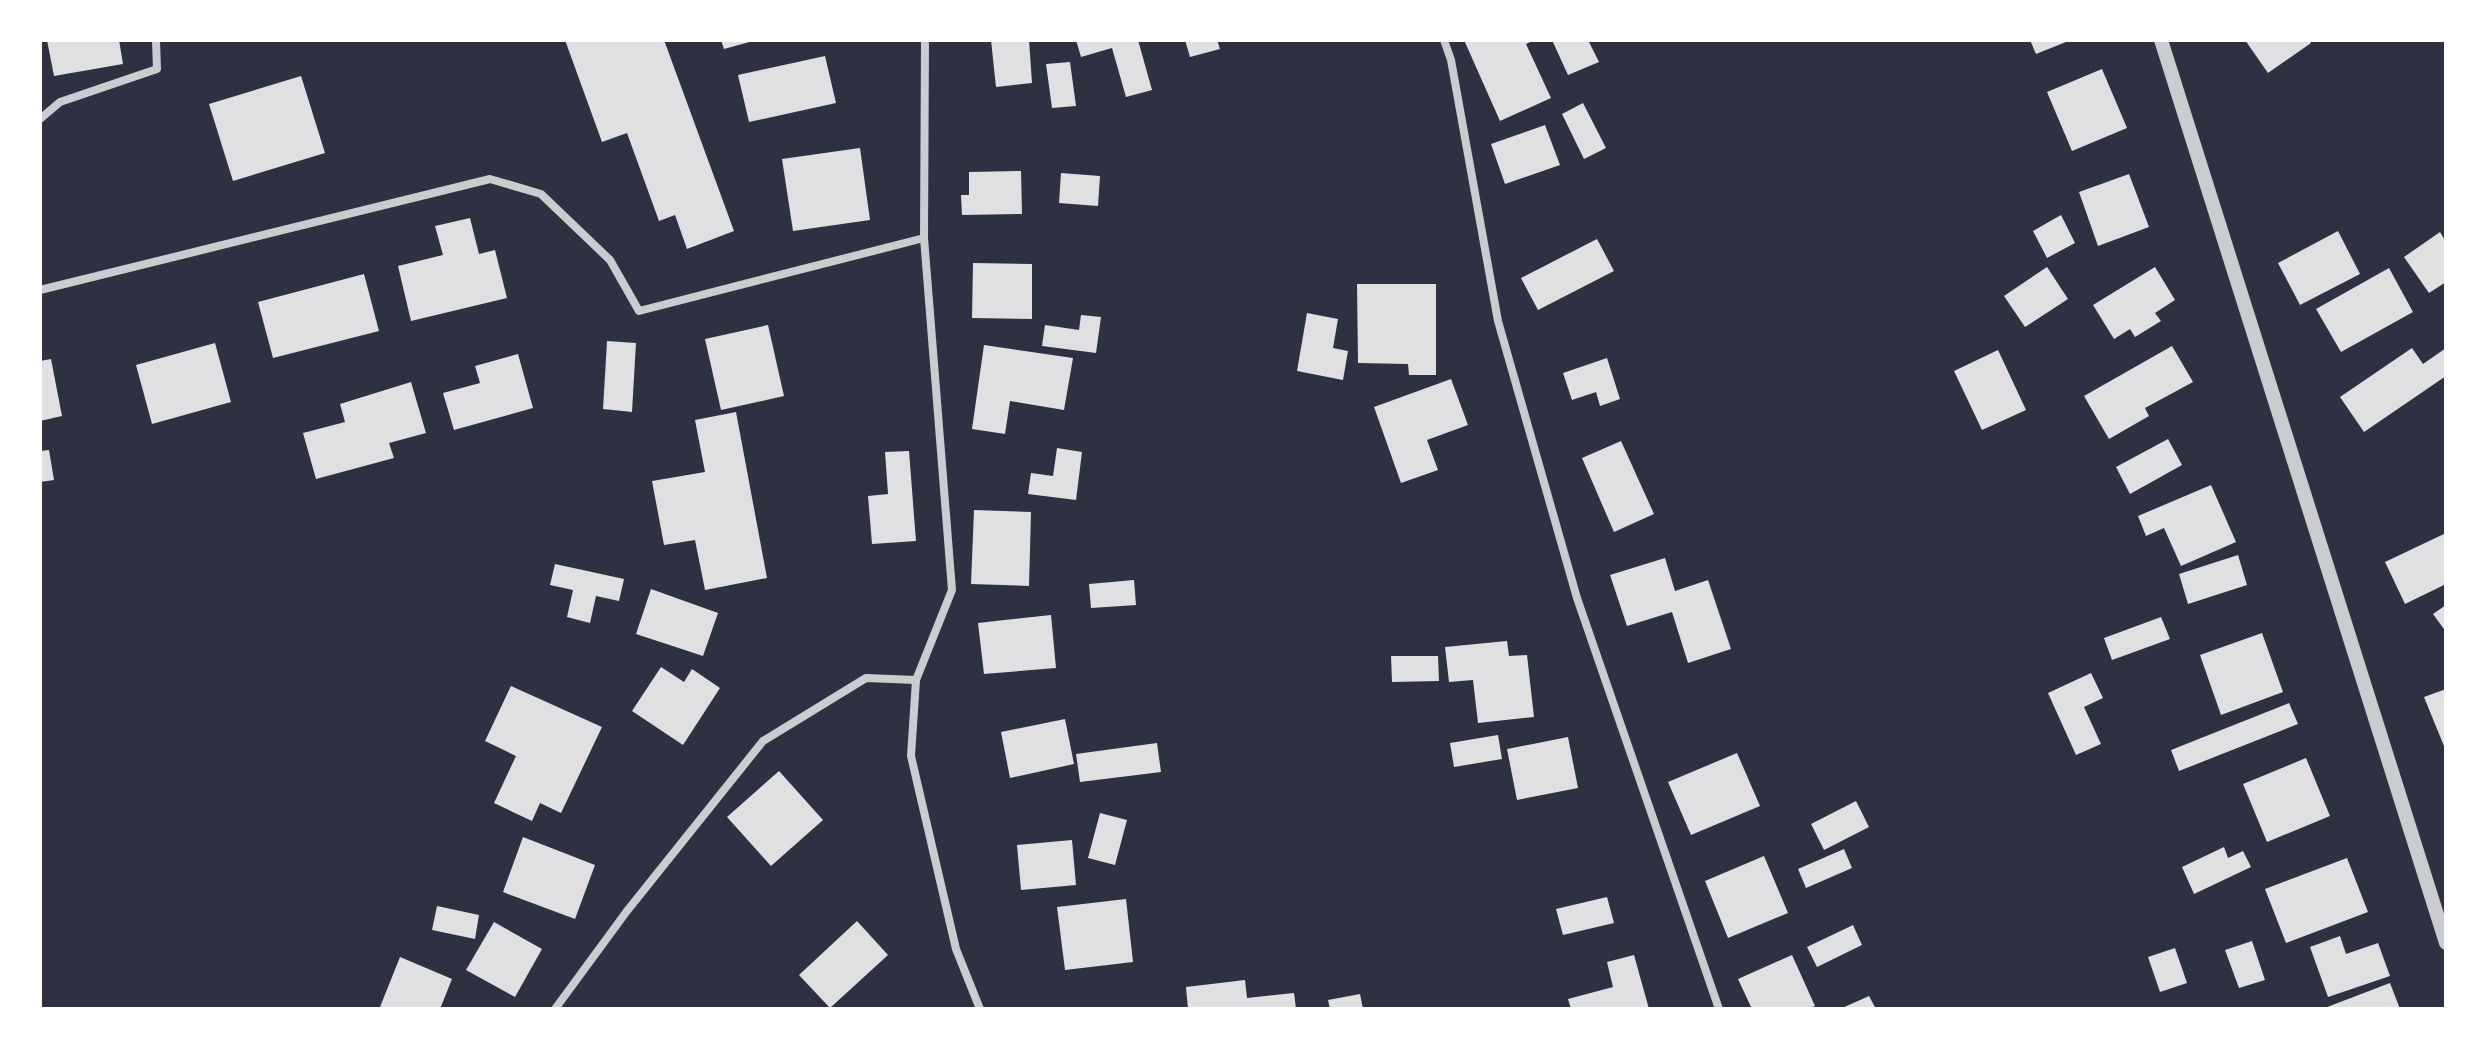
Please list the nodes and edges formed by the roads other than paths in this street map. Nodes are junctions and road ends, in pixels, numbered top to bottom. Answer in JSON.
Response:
{"nodes":[{"id":1,"x":156,"y":40,"type":"edge"},
{"id":2,"x":925,"y":40,"type":"edge"},
{"id":3,"x":1444,"y":40,"type":"edge"},
{"id":4,"x":2161,"y":40,"type":"edge"},
{"id":5,"x":40,"y":119,"type":"edge"},
{"id":6,"x":924,"y":238,"type":"junction"},
{"id":7,"x":40,"y":290,"type":"edge"},
{"id":8,"x":916,"y":680,"type":"junction"},
{"id":9,"x":2446,"y":943,"type":"edge"},
{"id":10,"x":555,"y":1009,"type":"edge"},
{"id":11,"x":980,"y":1009,"type":"edge"},
{"id":12,"x":1719,"y":1009,"type":"edge"}],
"edges":[{"from":1,"to":5,"type":"street"},
{"from":2,"to":6,"type":"street"},
{"from":3,"to":12,"type":"street"},
{"from":4,"to":9,"type":"street"},
{"from":6,"to":7,"type":"street"},
{"from":6,"to":8,"type":"street"},
{"from":8,"to":10,"type":"street"},
{"from":8,"to":11,"type":"street"}]}
